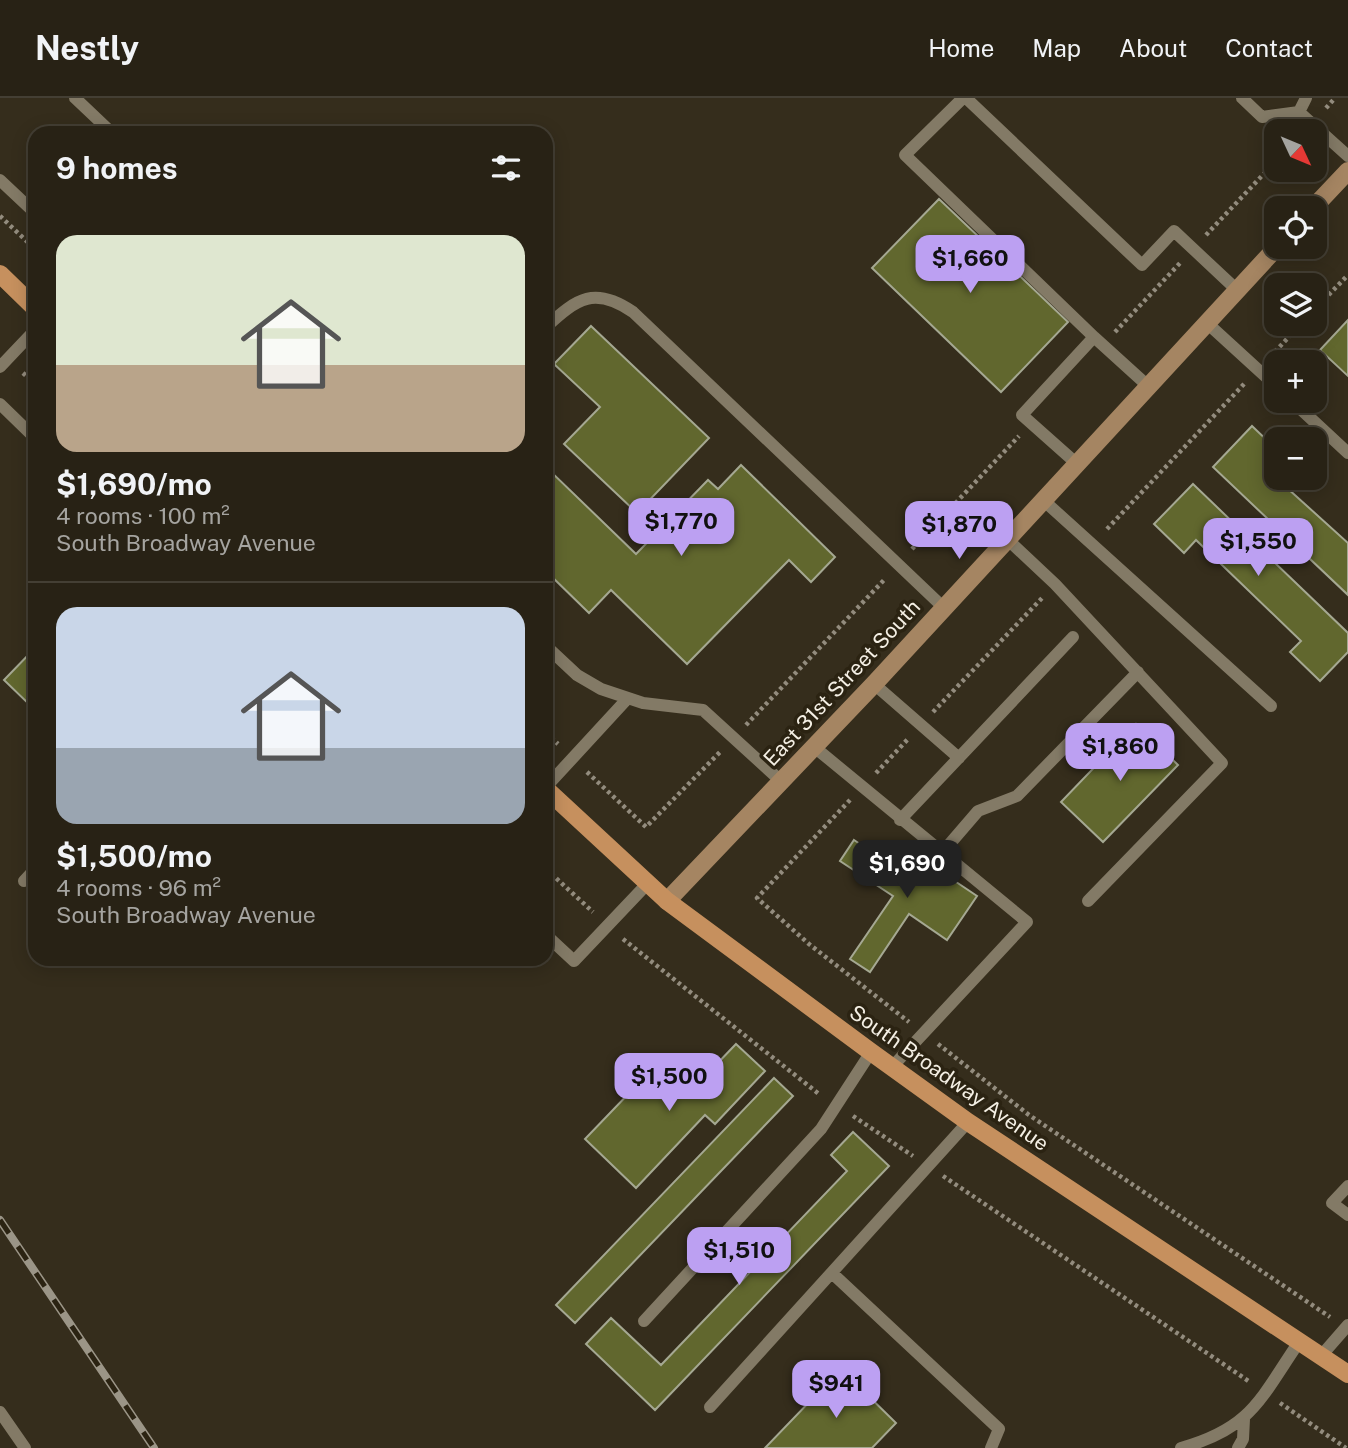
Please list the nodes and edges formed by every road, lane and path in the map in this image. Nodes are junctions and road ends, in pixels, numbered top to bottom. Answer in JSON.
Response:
{"nodes":[{"id":1,"x":75,"y":98,"type":"edge"},
{"id":2,"x":964,"y":98,"type":"edge"},
{"id":3,"x":1242,"y":98,"type":"edge"},
{"id":4,"x":1306,"y":98,"type":"edge"},
{"id":5,"x":1299,"y":113,"type":"junction"},
{"id":6,"x":105,"y":126,"type":"edge"},
{"id":7,"x":1348,"y":156,"type":"edge"},
{"id":8,"x":1348,"y":171,"type":"edge"},
{"id":9,"x":1264,"y":174,"type":"edge"},
{"id":10,"x":0,"y":180,"type":"edge"},
{"id":11,"x":1324,"y":196,"type":"edge"},
{"id":12,"x":28,"y":206,"type":"edge"},
{"id":13,"x":0,"y":216,"type":"edge"},
{"id":14,"x":28,"y":242,"type":"edge"},
{"id":15,"x":1194,"y":249,"type":"junction"},
{"id":16,"x":1266,"y":259,"type":"edge"},
{"id":17,"x":0,"y":274,"type":"edge"},
{"id":18,"x":1348,"y":275,"type":"edge"},
{"id":19,"x":1237,"y":290,"type":"junction"},
{"id":20,"x":1327,"y":297,"type":"edge"},
{"id":21,"x":28,"y":301,"type":"edge"},
{"id":22,"x":553,"y":322,"type":"edge"},
{"id":23,"x":1207,"y":323,"type":"junction"},
{"id":24,"x":1290,"y":336,"type":"edge"},
{"id":25,"x":28,"y":337,"type":"edge"},
{"id":26,"x":1099,"y":341,"type":"junction"},
{"id":27,"x":0,"y":367,"type":"edge"},
{"id":28,"x":1258,"y":370,"type":"junction"},
{"id":29,"x":1264,"y":375,"type":"edge"},
{"id":30,"x":1148,"y":386,"type":"junction"},
{"id":31,"x":0,"y":404,"type":"edge"},
{"id":32,"x":1305,"y":413,"type":"edge"},
{"id":33,"x":1031,"y":423,"type":"junction"},
{"id":34,"x":28,"y":431,"type":"edge"},
{"id":35,"x":1348,"y":453,"type":"edge"},
{"id":36,"x":1076,"y":463,"type":"junction"},
{"id":37,"x":1042,"y":499,"type":"junction"},
{"id":38,"x":1006,"y":538,"type":"junction"},
{"id":39,"x":1093,"y":544,"type":"junction"},
{"id":40,"x":899,"y":564,"type":"junction"},
{"id":41,"x":1055,"y":584,"type":"junction"},
{"id":42,"x":943,"y":607,"type":"junction"},
{"id":43,"x":1073,"y":637,"type":"dead end"},
{"id":44,"x":553,"y":653,"type":"edge"},
{"id":45,"x":1138,"y":672,"type":"junction"},
{"id":46,"x":874,"y":684,"type":"junction"},
{"id":47,"x":628,"y":698,"type":"junction"},
{"id":48,"x":1271,"y":706,"type":"dead end"},
{"id":49,"x":921,"y":725,"type":"junction"},
{"id":50,"x":735,"y":737,"type":"junction"},
{"id":51,"x":553,"y":739,"type":"edge"},
{"id":52,"x":813,"y":747,"type":"junction"},
{"id":53,"x":573,"y":758,"type":"junction"},
{"id":54,"x":959,"y":758,"type":"junction"},
{"id":55,"x":553,"y":780,"type":"edge"},
{"id":56,"x":782,"y":782,"type":"junction"},
{"id":57,"x":861,"y":789,"type":"junction"},
{"id":58,"x":553,"y":795,"type":"edge"},
{"id":59,"x":900,"y":820,"type":"junction"},
{"id":60,"x":941,"y":854,"type":"junction"},
{"id":61,"x":28,"y":877,"type":"edge"},
{"id":62,"x":24,"y":881,"type":"dead end"},
{"id":63,"x":648,"y":883,"type":"junction"},
{"id":64,"x":667,"y":901,"type":"junction"},
{"id":65,"x":1088,"y":901,"type":"dead end"},
{"id":66,"x":553,"y":942,"type":"edge"},
{"id":67,"x":924,"y":1033,"type":"junction"},
{"id":68,"x":871,"y":1052,"type":"junction"},
{"id":69,"x":892,"y":1067,"type":"junction"},
{"id":70,"x":968,"y":1122,"type":"junction"},
{"id":71,"x":1348,"y":1186,"type":"edge"},
{"id":72,"x":1348,"y":1215,"type":"edge"},
{"id":73,"x":832,"y":1273,"type":"junction"},
{"id":74,"x":644,"y":1321,"type":"dead end"},
{"id":75,"x":1347,"y":1326,"type":"edge"},
{"id":76,"x":1299,"y":1342,"type":"junction"},
{"id":77,"x":1321,"y":1356,"type":"junction"},
{"id":78,"x":1348,"y":1374,"type":"edge"},
{"id":79,"x":709,"y":1407,"type":"dead end"},
{"id":80,"x":0,"y":1412,"type":"edge"},
{"id":81,"x":1244,"y":1419,"type":"junction"},
{"id":82,"x":25,"y":1448,"type":"edge"},
{"id":83,"x":991,"y":1448,"type":"edge"},
{"id":84,"x":1181,"y":1448,"type":"edge"},
{"id":85,"x":1238,"y":1448,"type":"edge"}],
"edges":[{"from":1,"to":6,"type":"lane"},
{"from":2,"to":15,"type":"lane"},
{"from":2,"to":26,"type":"lane"},
{"from":3,"to":5,"type":"lane"},
{"from":4,"to":5,"type":"lane"},
{"from":5,"to":7,"type":"lane"},
{"from":8,"to":11,"type":"street"},
{"from":9,"to":15,"type":"path"},
{"from":10,"to":12,"type":"lane"},
{"from":13,"to":14,"type":"path"},
{"from":15,"to":19,"type":"lane"},
{"from":15,"to":26,"type":"path"},
{"from":16,"to":19,"type":"street","name":"East 31st Street South"},
{"from":17,"to":21,"type":"main road"},
{"from":18,"to":20,"type":"path"},
{"from":19,"to":23,"type":"street","name":"East 31st Street South"},
{"from":22,"to":40,"type":"lane"},
{"from":23,"to":28,"type":"lane"},
{"from":23,"to":30,"type":"street","name":"East 31st Street South"},
{"from":24,"to":28,"type":"path"},
{"from":25,"to":27,"type":"lane"},
{"from":26,"to":30,"type":"lane"},
{"from":26,"to":33,"type":"lane"},
{"from":28,"to":29,"type":"lane"},
{"from":28,"to":39,"type":"path"},
{"from":30,"to":36,"type":"street","name":"East 31st Street South"},
{"from":31,"to":34,"type":"lane"},
{"from":32,"to":35,"type":"lane"},
{"from":33,"to":36,"type":"lane"},
{"from":33,"to":40,"type":"path"},
{"from":36,"to":37,"type":"street","name":"East 31st Street South"},
{"from":37,"to":38,"type":"street","name":"East 31st Street South"},
{"from":37,"to":39,"type":"lane"},
{"from":38,"to":41,"type":"lane"},
{"from":38,"to":42,"type":"street","name":"East 31st Street South"},
{"from":39,"to":48,"type":"lane"},
{"from":40,"to":42,"type":"lane"},
{"from":40,"to":50,"type":"path"},
{"from":41,"to":45,"type":"lane"},
{"from":41,"to":49,"type":"path"},
{"from":42,"to":46,"type":"street","name":"East 31st Street South"},
{"from":43,"to":54,"type":"lane"},
{"from":44,"to":47,"type":"lane"},
{"from":45,"to":60,"type":"lane"},
{"from":45,"to":65,"type":"lane"},
{"from":46,"to":49,"type":"lane"},
{"from":46,"to":52,"type":"street","name":"East 31st Street South"},
{"from":47,"to":50,"type":"lane"},
{"from":47,"to":53,"type":"lane"},
{"from":49,"to":54,"type":"lane"},
{"from":49,"to":57,"type":"path"},
{"from":50,"to":53,"type":"path"},
{"from":50,"to":56,"type":"lane"},
{"from":51,"to":53,"type":"path"},
{"from":52,"to":56,"type":"street","name":"East 31st Street South"},
{"from":52,"to":57,"type":"lane"},
{"from":53,"to":55,"type":"lane"},
{"from":54,"to":59,"type":"lane"},
{"from":56,"to":64,"type":"street","name":"East 31st Street South"},
{"from":57,"to":59,"type":"lane"},
{"from":57,"to":67,"type":"path"},
{"from":58,"to":63,"type":"main road","name":"South Broadway Avenue"},
{"from":59,"to":60,"type":"lane"},
{"from":60,"to":67,"type":"lane"},
{"from":61,"to":62,"type":"lane"},
{"from":63,"to":64,"type":"main road","name":"South Broadway Avenue"},
{"from":63,"to":66,"type":"lane"},
{"from":64,"to":68,"type":"main road","name":"South Broadway Avenue"},
{"from":67,"to":69,"type":"lane"},
{"from":67,"to":75,"type":"path"},
{"from":68,"to":69,"type":"main road","name":"South Broadway Avenue"},
{"from":68,"to":74,"type":"lane"},
{"from":69,"to":70,"type":"main road","name":"South Broadway Avenue"},
{"from":70,"to":73,"type":"lane"},
{"from":70,"to":76,"type":"main road","name":"South Broadway Avenue"},
{"from":71,"to":72,"type":"lane"},
{"from":73,"to":79,"type":"lane"},
{"from":73,"to":83,"type":"lane"},
{"from":75,"to":77,"type":"lane"},
{"from":76,"to":77,"type":"main road","name":"South Broadway Avenue"},
{"from":76,"to":81,"type":"lane"},
{"from":77,"to":78,"type":"main road","name":"South Broadway Avenue"},
{"from":80,"to":82,"type":"lane"},
{"from":81,"to":84,"type":"lane"},
{"from":81,"to":85,"type":"lane"}]}
